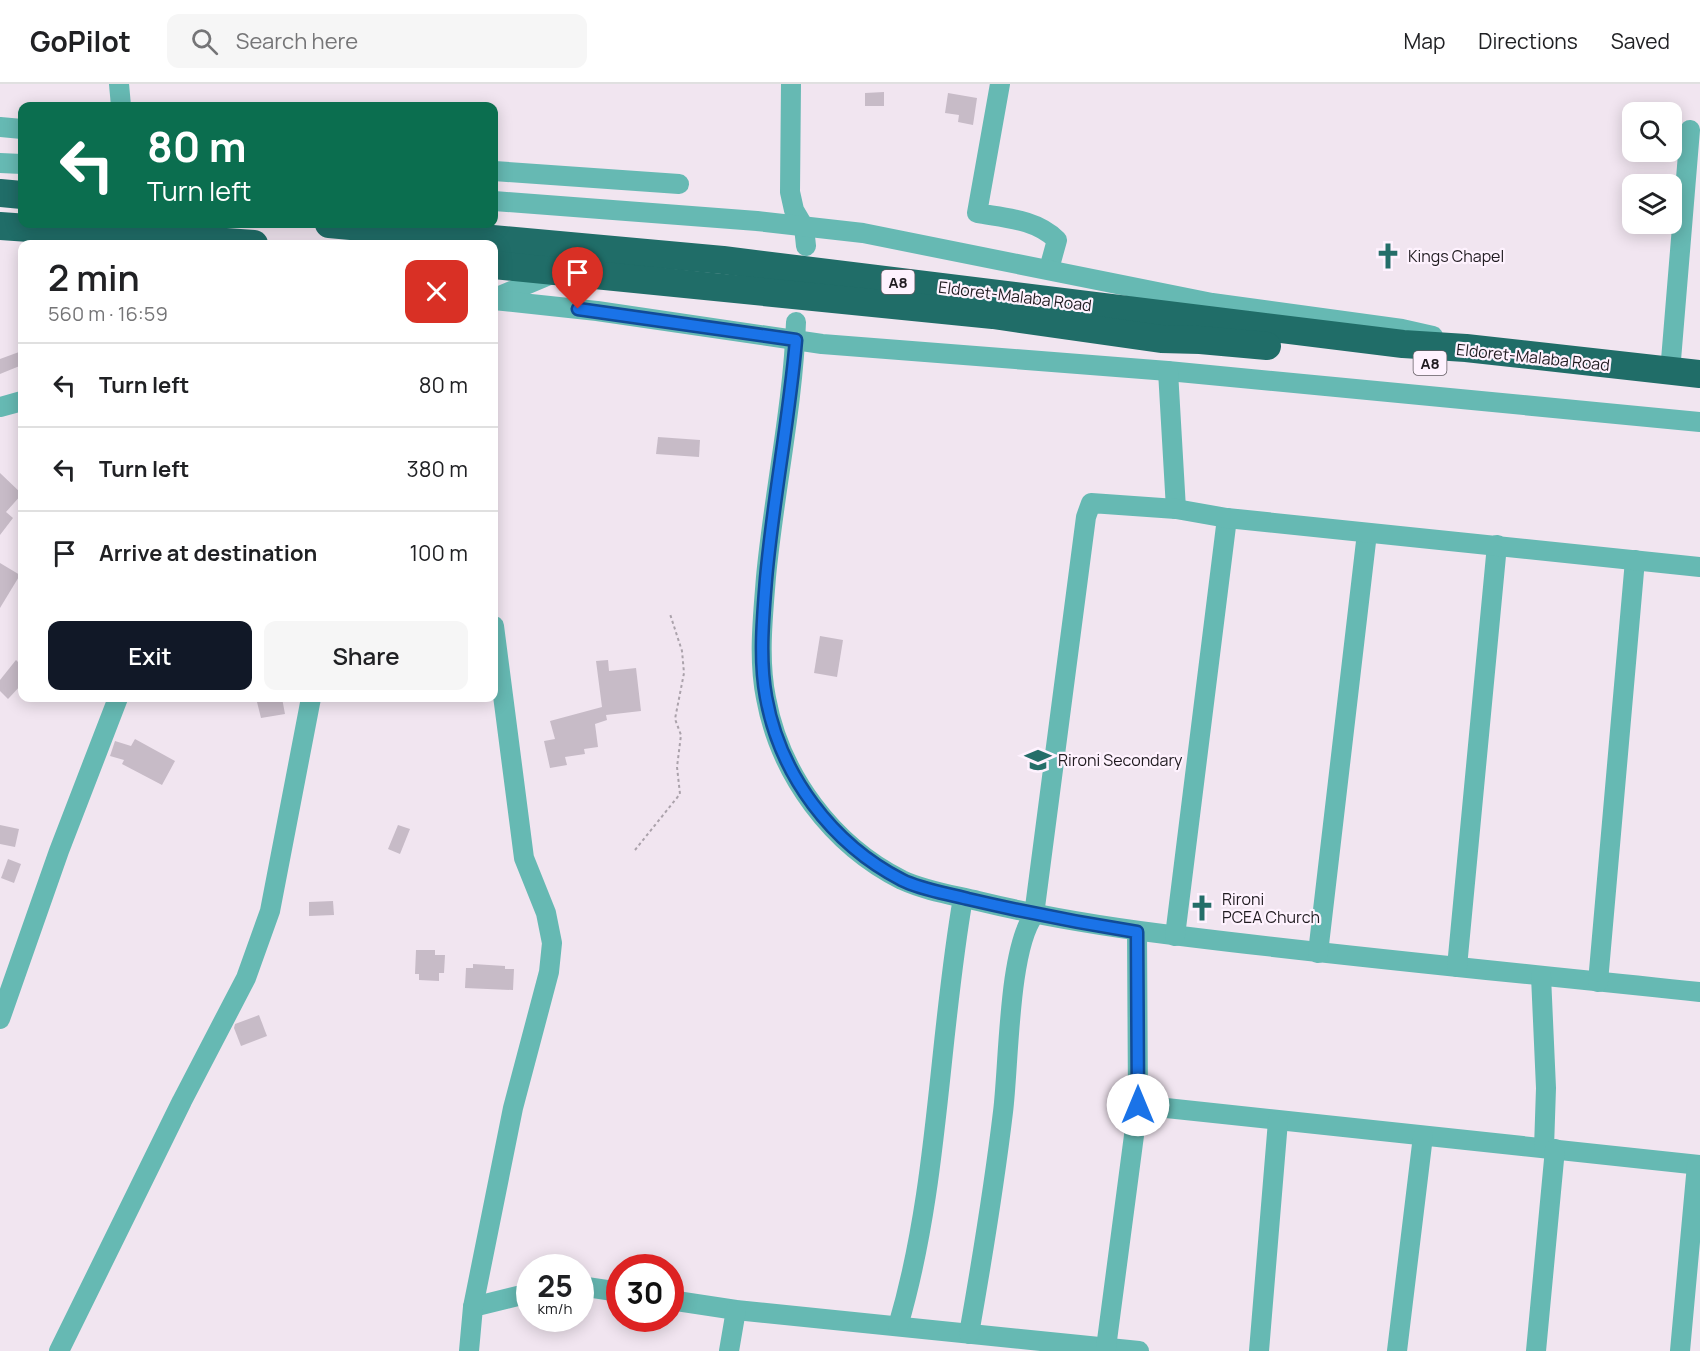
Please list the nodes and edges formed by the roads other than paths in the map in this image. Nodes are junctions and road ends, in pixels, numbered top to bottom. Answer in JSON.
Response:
{"nodes":[{"id":1,"x":119,"y":84,"type":"edge"},
{"id":2,"x":791,"y":84,"type":"edge"},
{"id":3,"x":1000,"y":84,"type":"edge"},
{"id":4,"x":121,"y":102,"type":"edge"},
{"id":5,"x":0,"y":127,"type":"edge"},
{"id":6,"x":18,"y":129,"type":"edge"},
{"id":7,"x":1690,"y":130,"type":"dead end"},
{"id":8,"x":0,"y":163,"type":"edge"},
{"id":9,"x":18,"y":164,"type":"edge"},
{"id":10,"x":498,"y":171,"type":"edge"},
{"id":11,"x":679,"y":184,"type":"dead end"},
{"id":12,"x":0,"y":193,"type":"edge"},
{"id":13,"x":18,"y":195,"type":"edge"},
{"id":14,"x":498,"y":201,"type":"edge"},
{"id":15,"x":0,"y":226,"type":"edge"},
{"id":16,"x":18,"y":227,"type":"edge"},
{"id":17,"x":28,"y":228,"type":"edge"},
{"id":18,"x":373,"y":228,"type":"edge"},
{"id":19,"x":805,"y":236,"type":"junction"},
{"id":20,"x":198,"y":240,"type":"edge"},
{"id":21,"x":498,"y":264,"type":"edge"},
{"id":22,"x":1049,"y":269,"type":"junction"},
{"id":23,"x":559,"y":271,"type":"junction"},
{"id":24,"x":498,"y":297,"type":"edge"},
{"id":25,"x":498,"y":299,"type":"edge"},
{"id":26,"x":796,"y":331,"type":"junction"},
{"id":27,"x":1671,"y":360,"type":"junction"},
{"id":28,"x":1700,"y":362,"type":"edge"},
{"id":29,"x":1168,"y":371,"type":"junction"},
{"id":30,"x":1700,"y":374,"type":"edge"},
{"id":31,"x":1700,"y":389,"type":"edge"},
{"id":32,"x":18,"y":402,"type":"edge"},
{"id":33,"x":0,"y":407,"type":"edge"},
{"id":34,"x":1700,"y":422,"type":"edge"},
{"id":35,"x":1176,"y":509,"type":"junction"},
{"id":36,"x":1227,"y":518,"type":"junction"},
{"id":37,"x":1367,"y":533,"type":"junction"},
{"id":38,"x":1497,"y":545,"type":"junction"},
{"id":39,"x":1635,"y":560,"type":"junction"},
{"id":40,"x":1700,"y":567,"type":"edge"},
{"id":41,"x":498,"y":657,"type":"edge"},
{"id":42,"x":116,"y":702,"type":"edge"},
{"id":43,"x":309,"y":702,"type":"edge"},
{"id":44,"x":963,"y":898,"type":"junction"},
{"id":45,"x":1034,"y":915,"type":"junction"},
{"id":46,"x":1137,"y":932,"type":"junction"},
{"id":47,"x":1175,"y":936,"type":"junction"},
{"id":48,"x":1318,"y":953,"type":"junction"},
{"id":49,"x":1457,"y":967,"type":"junction"},
{"id":50,"x":1541,"y":976,"type":"junction"},
{"id":51,"x":1598,"y":982,"type":"junction"},
{"id":52,"x":1700,"y":992,"type":"edge"},
{"id":53,"x":0,"y":1019,"type":"edge"},
{"id":54,"x":1138,"y":1105,"type":"junction"},
{"id":55,"x":1278,"y":1121,"type":"junction"},
{"id":56,"x":1423,"y":1136,"type":"junction"},
{"id":57,"x":1549,"y":1149,"type":"junction"},
{"id":58,"x":1698,"y":1165,"type":"edge"},
{"id":59,"x":516,"y":1296,"type":"edge"},
{"id":60,"x":684,"y":1302,"type":"edge"},
{"id":61,"x":473,"y":1307,"type":"junction"},
{"id":62,"x":736,"y":1310,"type":"junction"},
{"id":63,"x":898,"y":1326,"type":"junction"},
{"id":64,"x":969,"y":1334,"type":"junction"},
{"id":65,"x":1106,"y":1348,"type":"junction"},
{"id":66,"x":59,"y":1351,"type":"edge"},
{"id":67,"x":469,"y":1351,"type":"edge"},
{"id":68,"x":729,"y":1351,"type":"edge"},
{"id":69,"x":1139,"y":1351,"type":"edge"},
{"id":70,"x":1259,"y":1351,"type":"edge"},
{"id":71,"x":1397,"y":1351,"type":"edge"},
{"id":72,"x":1536,"y":1351,"type":"edge"},
{"id":73,"x":1680,"y":1351,"type":"edge"}],
"edges":[{"from":1,"to":4,"type":"street"},
{"from":2,"to":19,"type":"street"},
{"from":3,"to":22,"type":"street"},
{"from":5,"to":6,"type":"street"},
{"from":7,"to":27,"type":"street"},
{"from":8,"to":9,"type":"street"},
{"from":10,"to":11,"type":"street"},
{"from":12,"to":13,"type":"highway"},
{"from":14,"to":19,"type":"street","name":"Eldoret-Malaba Road"},
{"from":15,"to":16,"type":"highway"},
{"from":17,"to":20,"type":"highway"},
{"from":18,"to":30,"type":"highway","name":"Eldoret-Malaba Road","number":"A8"},
{"from":19,"to":22,"type":"street","name":"Eldoret-Malaba Road"},
{"from":21,"to":23,"type":"highway","name":"Eldoret-Malaba Road","number":"A8"},
{"from":22,"to":27,"type":"street","name":"Eldoret-Malaba Road"},
{"from":23,"to":24,"type":"street"},
{"from":23,"to":31,"type":"highway","name":"Eldoret-Malaba Road","number":"A8"},
{"from":25,"to":26,"type":"street"},
{"from":26,"to":29,"type":"street"},
{"from":26,"to":44,"type":"street"},
{"from":27,"to":28,"type":"street","name":"Eldoret-Malaba Road"},
{"from":29,"to":34,"type":"street"},
{"from":29,"to":35,"type":"street"},
{"from":32,"to":33,"type":"street"},
{"from":35,"to":36,"type":"street"},
{"from":35,"to":45,"type":"street"},
{"from":36,"to":37,"type":"street"},
{"from":36,"to":47,"type":"street"},
{"from":37,"to":38,"type":"street"},
{"from":37,"to":48,"type":"street"},
{"from":38,"to":39,"type":"street"},
{"from":38,"to":49,"type":"street"},
{"from":39,"to":40,"type":"street"},
{"from":39,"to":51,"type":"street"},
{"from":41,"to":61,"type":"street"},
{"from":42,"to":53,"type":"street"},
{"from":43,"to":66,"type":"street"},
{"from":44,"to":45,"type":"street"},
{"from":44,"to":63,"type":"street"},
{"from":45,"to":46,"type":"street"},
{"from":45,"to":64,"type":"street"},
{"from":46,"to":47,"type":"street"},
{"from":46,"to":54,"type":"street"},
{"from":47,"to":48,"type":"street"},
{"from":48,"to":49,"type":"street"},
{"from":49,"to":50,"type":"street"},
{"from":50,"to":51,"type":"street"},
{"from":50,"to":57,"type":"street"},
{"from":51,"to":52,"type":"street"},
{"from":54,"to":55,"type":"street"},
{"from":54,"to":65,"type":"street"},
{"from":55,"to":56,"type":"street"},
{"from":55,"to":70,"type":"street"},
{"from":56,"to":57,"type":"street"},
{"from":56,"to":71,"type":"street"},
{"from":57,"to":58,"type":"street"},
{"from":57,"to":72,"type":"street"},
{"from":58,"to":73,"type":"street"},
{"from":59,"to":61,"type":"street"},
{"from":60,"to":62,"type":"street"},
{"from":61,"to":67,"type":"street"},
{"from":62,"to":63,"type":"street"},
{"from":62,"to":68,"type":"street"},
{"from":63,"to":64,"type":"street"},
{"from":64,"to":65,"type":"street"},
{"from":65,"to":69,"type":"street"}]}
